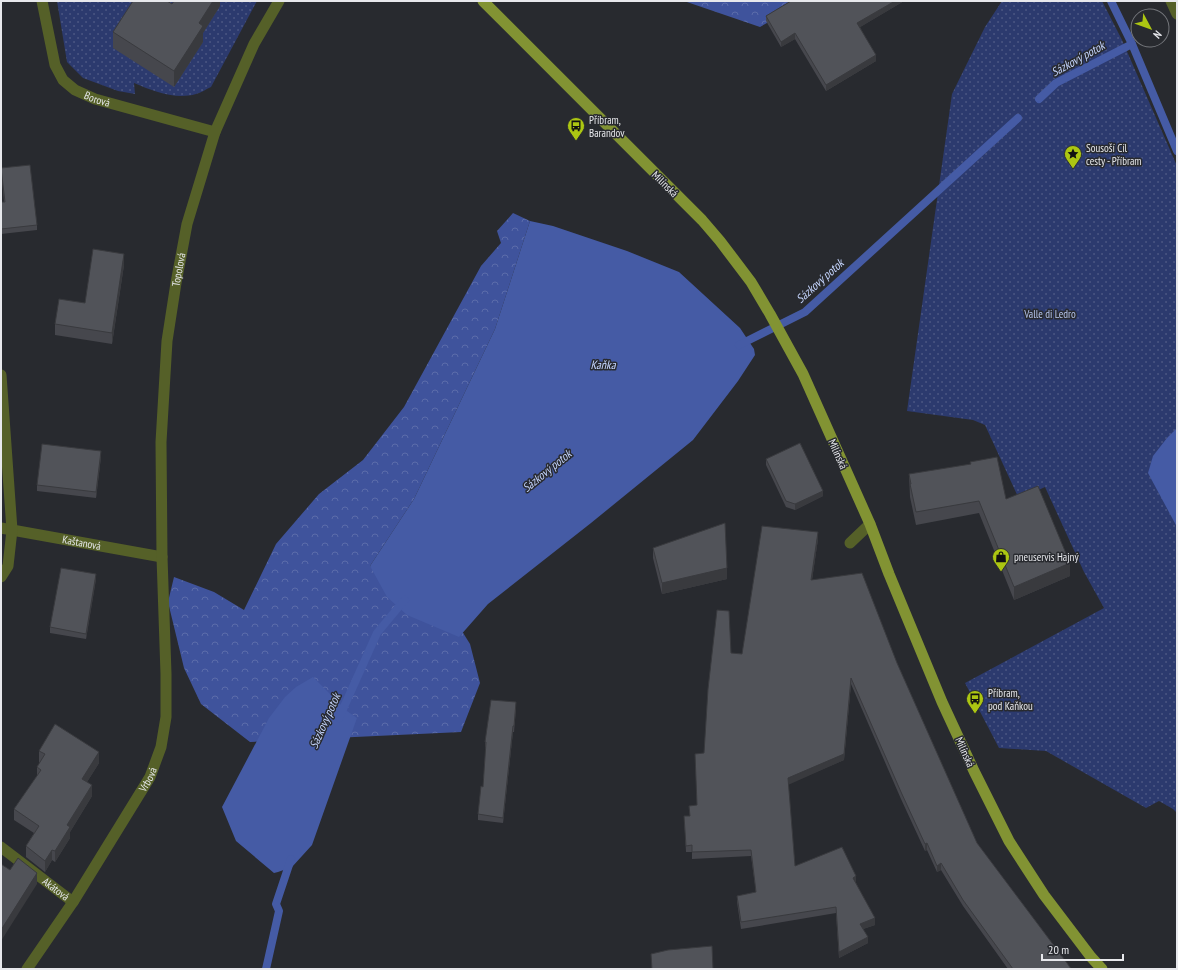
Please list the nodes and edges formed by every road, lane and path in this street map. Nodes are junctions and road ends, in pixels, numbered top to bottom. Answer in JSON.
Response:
{"nodes":[{"id":1,"x":42,"y":1,"type":"edge"},
{"id":2,"x":279,"y":1,"type":"edge"},
{"id":3,"x":483,"y":1,"type":"edge"},
{"id":4,"x":1171,"y":1,"type":"edge"},
{"id":5,"x":1177,"y":14,"type":"edge"},
{"id":6,"x":215,"y":132,"type":"junction"},
{"id":7,"x":1,"y":375,"type":"edge"},
{"id":8,"x":870,"y":524,"type":"junction"},
{"id":9,"x":6,"y":529,"type":"edge"},
{"id":10,"x":850,"y":542,"type":"dead end"},
{"id":11,"x":162,"y":557,"type":"junction"},
{"id":12,"x":1,"y":577,"type":"edge"},
{"id":13,"x":1,"y":847,"type":"edge"},
{"id":14,"x":73,"y":902,"type":"junction"},
{"id":15,"x":27,"y":969,"type":"edge"},
{"id":16,"x":1102,"y":969,"type":"edge"}],
"edges":[{"from":1,"to":6,"type":"street","name":"Borová"},
{"from":2,"to":6,"type":"street","name":"Topolová"},
{"from":3,"to":8,"type":"main road","name":"Milínská"},
{"from":4,"to":5,"type":"street"},
{"from":6,"to":11,"type":"street","name":"Topolová"},
{"from":7,"to":9,"type":"street"},
{"from":8,"to":10,"type":"street"},
{"from":8,"to":16,"type":"main road","name":"Milínská"},
{"from":9,"to":11,"type":"street","name":"Kaštanová"},
{"from":9,"to":12,"type":"street"},
{"from":11,"to":14,"type":"street","name":"Vrbová"},
{"from":13,"to":14,"type":"street","name":"Akátová"},
{"from":14,"to":15,"type":"street","name":"Vrbová"}]}
